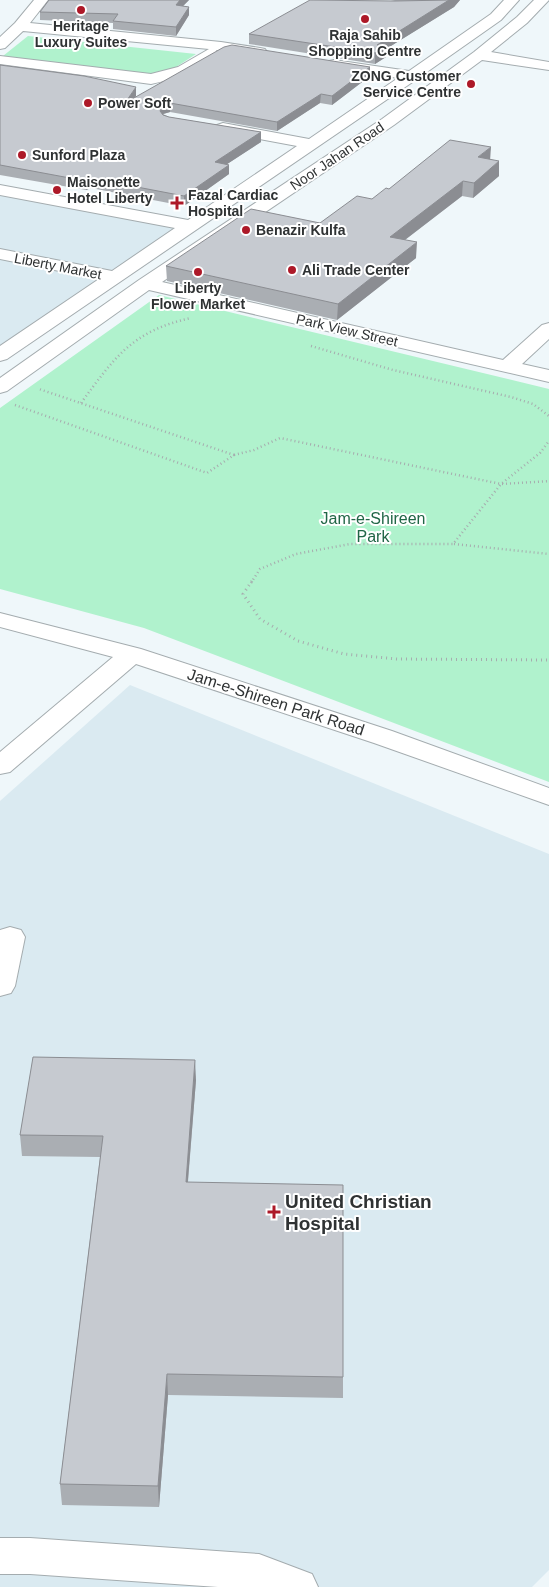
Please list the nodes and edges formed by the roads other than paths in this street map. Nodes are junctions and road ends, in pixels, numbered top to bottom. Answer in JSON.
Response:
{"nodes":[{"id":1,"x":41,"y":0,"type":"edge"},
{"id":2,"x":512,"y":0,"type":"edge"},
{"id":3,"x":542,"y":0,"type":"edge"},
{"id":4,"x":20,"y":26,"type":"junction"},
{"id":5,"x":0,"y":45,"type":"edge"},
{"id":6,"x":221,"y":46,"type":"junction"},
{"id":7,"x":278,"y":55,"type":"edge"},
{"id":8,"x":479,"y":55,"type":"junction"},
{"id":9,"x":0,"y":60,"type":"edge"},
{"id":10,"x":316,"y":61,"type":"edge"},
{"id":11,"x":549,"y":66,"type":"edge"},
{"id":12,"x":412,"y":76,"type":"junction"},
{"id":13,"x":207,"y":125,"type":"edge"},
{"id":14,"x":311,"y":144,"type":"junction"},
{"id":15,"x":0,"y":190,"type":"edge"},
{"id":16,"x":191,"y":226,"type":"junction"},
{"id":17,"x":0,"y":254,"type":"edge"},
{"id":18,"x":116,"y":277,"type":"junction"},
{"id":19,"x":146,"y":284,"type":"junction"},
{"id":20,"x":549,"y":329,"type":"edge"},
{"id":21,"x":0,"y":355,"type":"edge"},
{"id":22,"x":508,"y":366,"type":"junction"},
{"id":23,"x":549,"y":376,"type":"edge"},
{"id":24,"x":5,"y":383,"type":"edge"},
{"id":25,"x":0,"y":620,"type":"edge"},
{"id":26,"x":132,"y":654,"type":"junction"},
{"id":27,"x":0,"y":766,"type":"edge"},
{"id":28,"x":549,"y":797,"type":"edge"},
{"id":29,"x":10,"y":937,"type":"dead end"},
{"id":30,"x":0,"y":986,"type":"edge"},
{"id":31,"x":0,"y":1556,"type":"edge"},
{"id":32,"x":297,"y":1587,"type":"edge"}],
"edges":[{"from":1,"to":4,"type":"street"},
{"from":2,"to":12,"type":"street","name":"Noor Jahan Road"},
{"from":3,"to":8,"type":"street","name":"Noor Jahan Road"},
{"from":4,"to":5,"type":"street"},
{"from":4,"to":6,"type":"street"},
{"from":6,"to":7,"type":"street"},
{"from":6,"to":9,"type":"street"},
{"from":8,"to":11,"type":"street"},
{"from":8,"to":19,"type":"street","name":"Noor Jahan Road"},
{"from":10,"to":12,"type":"street"},
{"from":12,"to":14,"type":"street","name":"Noor Jahan Road"},
{"from":13,"to":14,"type":"street"},
{"from":14,"to":16,"type":"street","name":"Noor Jahan Road"},
{"from":15,"to":16,"type":"street"},
{"from":16,"to":18,"type":"street","name":"Noor Jahan Road"},
{"from":17,"to":18,"type":"street","name":"Liberty Market"},
{"from":18,"to":21,"type":"street","name":"Noor Jahan Road"},
{"from":19,"to":22,"type":"street","name":"Park View Street"},
{"from":19,"to":24,"type":"street","name":"Noor Jahan Road"},
{"from":20,"to":22,"type":"street"},
{"from":22,"to":23,"type":"street","name":"Park View Street"},
{"from":25,"to":26,"type":"street","name":"Jam-e-Shireen Park Road"},
{"from":26,"to":27,"type":"street"},
{"from":26,"to":28,"type":"street","name":"Jam-e-Shireen Park Road"},
{"from":29,"to":30,"type":"street"},
{"from":31,"to":32,"type":"street"}]}
